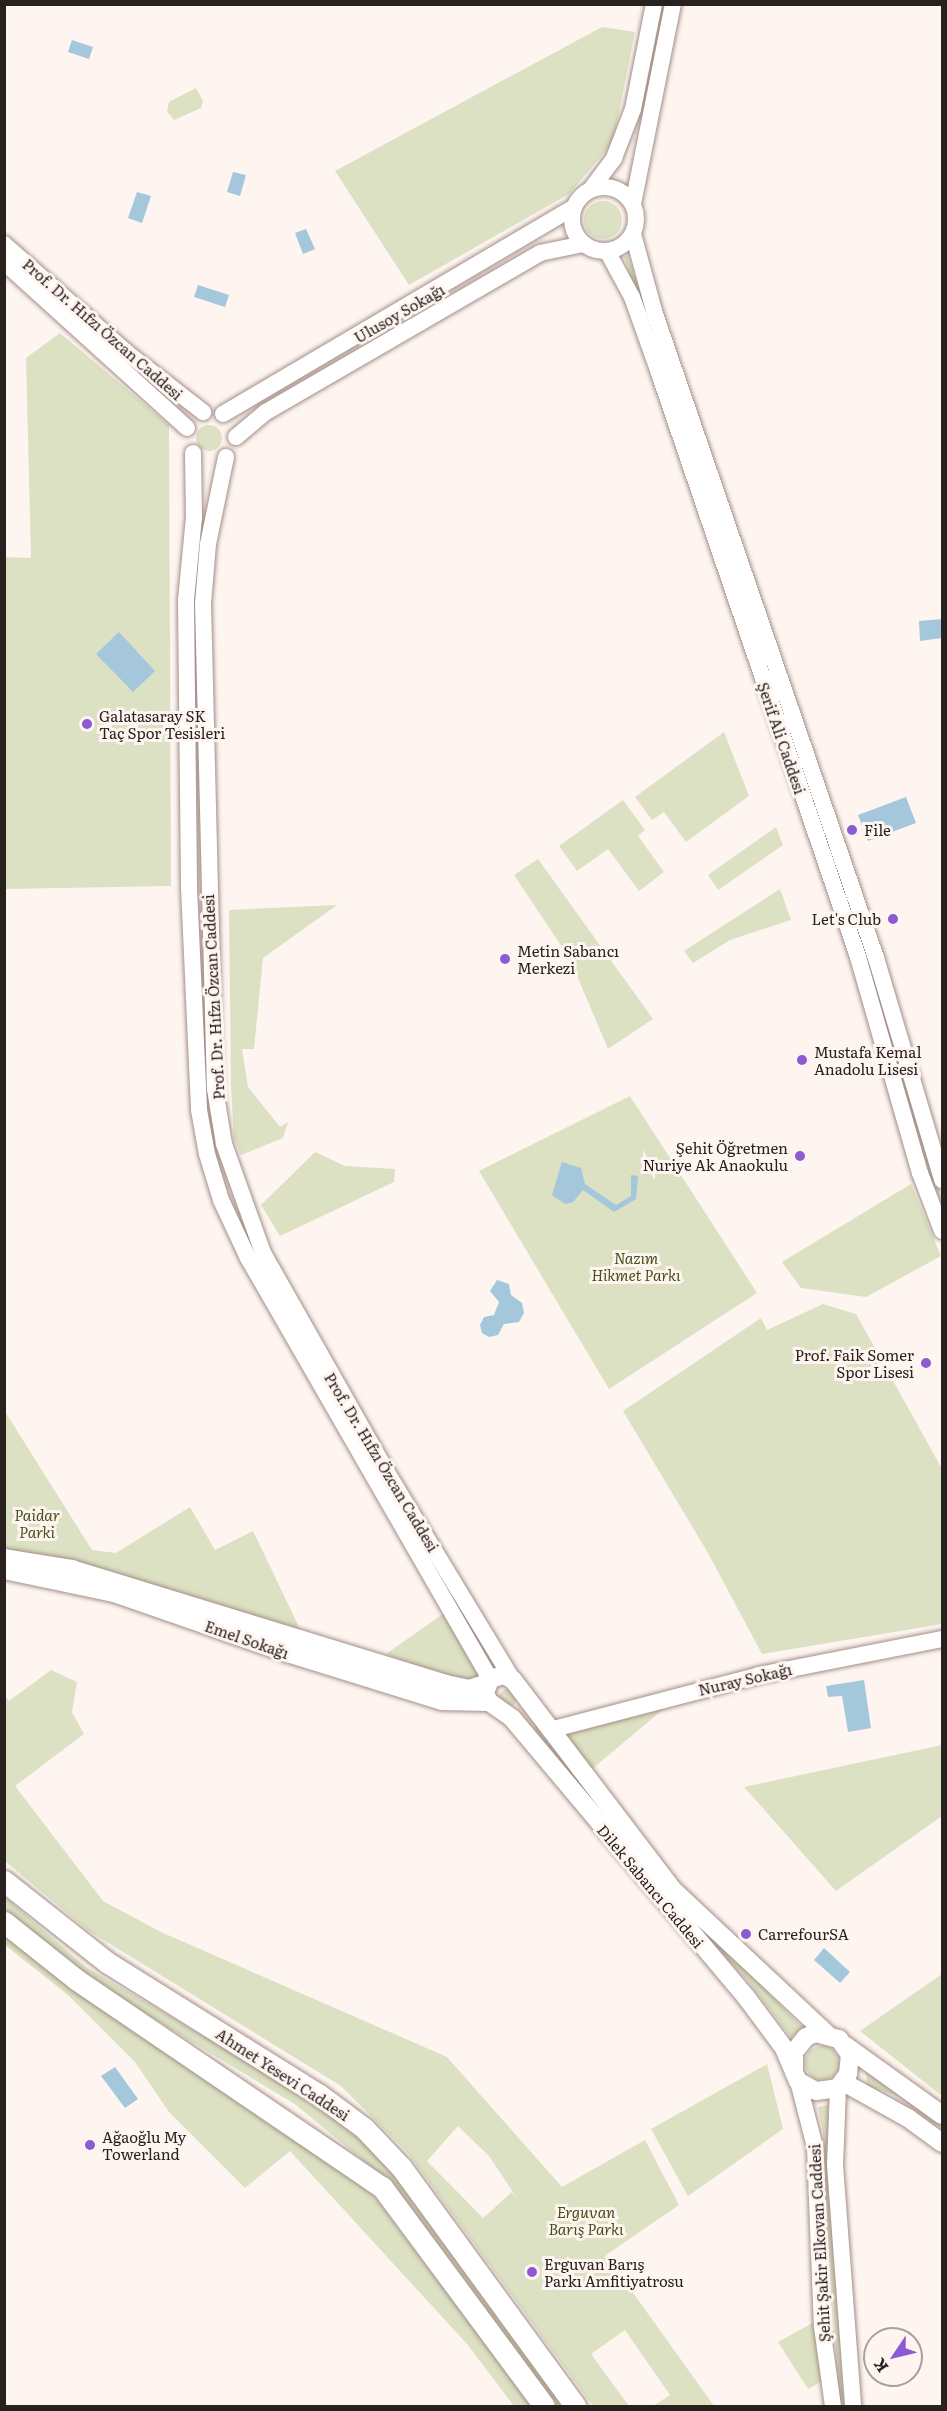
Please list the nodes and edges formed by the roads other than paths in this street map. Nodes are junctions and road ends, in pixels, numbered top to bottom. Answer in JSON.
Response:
{"nodes":[{"id":1,"x":654,"y":4,"type":"edge"},
{"id":2,"x":673,"y":4,"type":"edge"},
{"id":3,"x":591,"y":189,"type":"junction"},
{"id":4,"x":633,"y":204,"type":"junction"},
{"id":5,"x":573,"y":208,"type":"junction"},
{"id":6,"x":633,"y":234,"type":"junction"},
{"id":7,"x":4,"y":243,"type":"edge"},
{"id":8,"x":583,"y":244,"type":"junction"},
{"id":9,"x":607,"y":251,"type":"junction"},
{"id":10,"x":4,"y":262,"type":"edge"},
{"id":11,"x":203,"y":412,"type":"junction"},
{"id":12,"x":223,"y":414,"type":"junction"},
{"id":13,"x":187,"y":428,"type":"junction"},
{"id":14,"x":236,"y":437,"type":"junction"},
{"id":15,"x":193,"y":453,"type":"junction"},
{"id":16,"x":226,"y":457,"type":"junction"},
{"id":17,"x":771,"y":680,"type":"junction"},
{"id":18,"x":189,"y":888,"type":"junction"},
{"id":19,"x":208,"y":889,"type":"junction"},
{"id":20,"x":858,"y":957,"type":"junction"},
{"id":21,"x":876,"y":958,"type":"junction"},
{"id":22,"x":942,"y":1180,"type":"edge"},
{"id":23,"x":942,"y":1231,"type":"edge"},
{"id":24,"x":255,"y":1255,"type":"junction"},
{"id":25,"x":4,"y":1558,"type":"edge"},
{"id":26,"x":4,"y":1570,"type":"edge"},
{"id":27,"x":942,"y":1639,"type":"edge"},
{"id":28,"x":488,"y":1681,"type":"junction"},
{"id":29,"x":514,"y":1682,"type":"junction"},
{"id":30,"x":494,"y":1704,"type":"junction"},
{"id":31,"x":550,"y":1730,"type":"junction"},
{"id":32,"x":4,"y":1881,"type":"edge"},
{"id":33,"x":4,"y":1922,"type":"edge"},
{"id":34,"x":827,"y":2034,"type":"junction"},
{"id":35,"x":846,"y":2046,"type":"junction"},
{"id":36,"x":796,"y":2076,"type":"junction"},
{"id":37,"x":840,"y":2085,"type":"junction"},
{"id":38,"x":942,"y":2115,"type":"edge"},
{"id":39,"x":942,"y":2144,"type":"edge"},
{"id":40,"x":544,"y":2406,"type":"edge"},
{"id":41,"x":575,"y":2406,"type":"edge"},
{"id":42,"x":833,"y":2406,"type":"edge"},
{"id":43,"x":853,"y":2406,"type":"edge"}],
"edges":[{"from":1,"to":3,"type":"street","name":"Ulusoy Sokağı"},
{"from":2,"to":4,"type":"street"},
{"from":3,"to":4,"type":"street"},
{"from":3,"to":5,"type":"street","name":"Ulusoy Sokağı"},
{"from":4,"to":6,"type":"street"},
{"from":5,"to":8,"type":"street"},
{"from":5,"to":12,"type":"street","name":"Ulusoy Sokağı"},
{"from":6,"to":9,"type":"street"},
{"from":6,"to":17,"type":"street","name":"Şerif Ali Caddesi"},
{"from":7,"to":11,"type":"street","name":"Prof. Dr. Hıfzı Özcan Caddesi"},
{"from":8,"to":9,"type":"street","name":"Ulusoy Sokağı"},
{"from":8,"to":14,"type":"street","name":"Ulusoy Sokağı"},
{"from":9,"to":17,"type":"street","name":"Şerif Ali Caddesi"},
{"from":10,"to":13,"type":"street","name":"Prof. Dr. Hıfzı Özcan Caddesi"},
{"from":11,"to":12,"type":"street"},
{"from":11,"to":13,"type":"street"},
{"from":12,"to":14,"type":"street"},
{"from":13,"to":15,"type":"street","name":"Prof. Dr. Hıfzı Özcan Caddesi"},
{"from":14,"to":16,"type":"street","name":"Prof. Dr. Hıfzı Özcan Caddesi"},
{"from":15,"to":16,"type":"street"},
{"from":15,"to":18,"type":"street","name":"Prof. Dr. Hıfzı Özcan Caddesi"},
{"from":16,"to":19,"type":"street","name":"Prof. Dr. Hıfzı Özcan Caddesi"},
{"from":17,"to":20,"type":"street","name":"Şerif Ali Caddesi"},
{"from":17,"to":21,"type":"street","name":"Şerif Ali Caddesi"},
{"from":18,"to":19,"type":"street"},
{"from":18,"to":24,"type":"street","name":"Prof. Dr. Hıfzı Özcan Caddesi"},
{"from":19,"to":24,"type":"street","name":"Prof. Dr. Hıfzı Özcan Caddesi"},
{"from":20,"to":21,"type":"street"},
{"from":20,"to":23,"type":"street","name":"Şerif Ali Caddesi"},
{"from":21,"to":22,"type":"street","name":"Şerif Ali Caddesi"},
{"from":24,"to":28,"type":"street","name":"Prof. Dr. Hıfzı Özcan Caddesi"},
{"from":24,"to":29,"type":"street","name":"Prof. Dr. Hıfzı Özcan Caddesi"},
{"from":25,"to":28,"type":"main road","name":"Emel Sokağı"},
{"from":26,"to":30,"type":"main road","name":"Emel Sokağı"},
{"from":27,"to":31,"type":"street","name":"Nuray Sokağı"},
{"from":28,"to":29,"type":"main road","name":"Emel Sokağı"},
{"from":28,"to":30,"type":"main road"},
{"from":29,"to":30,"type":"main road"},
{"from":29,"to":31,"type":"main road","name":"Dilek Sabancı Caddesi"},
{"from":30,"to":36,"type":"main road","name":"Dilek Sabancı Caddesi"},
{"from":31,"to":34,"type":"main road","name":"Dilek Sabancı Caddesi"},
{"from":32,"to":41,"type":"main road","name":"Ahmet Yesevi Caddesi"},
{"from":33,"to":40,"type":"main road"},
{"from":34,"to":35,"type":"main road","name":"Dilek Sabancı Caddesi"},
{"from":34,"to":36,"type":"main road"},
{"from":35,"to":37,"type":"main road"},
{"from":35,"to":38,"type":"main road","name":"Dilek Sabancı Caddesi"},
{"from":36,"to":37,"type":"main road"},
{"from":36,"to":42,"type":"street","name":"Şehit Şakir Elkovan Caddesi"},
{"from":37,"to":39,"type":"main road"},
{"from":37,"to":43,"type":"street","name":"Şehit Şakir Elkovan Caddesi"}]}
